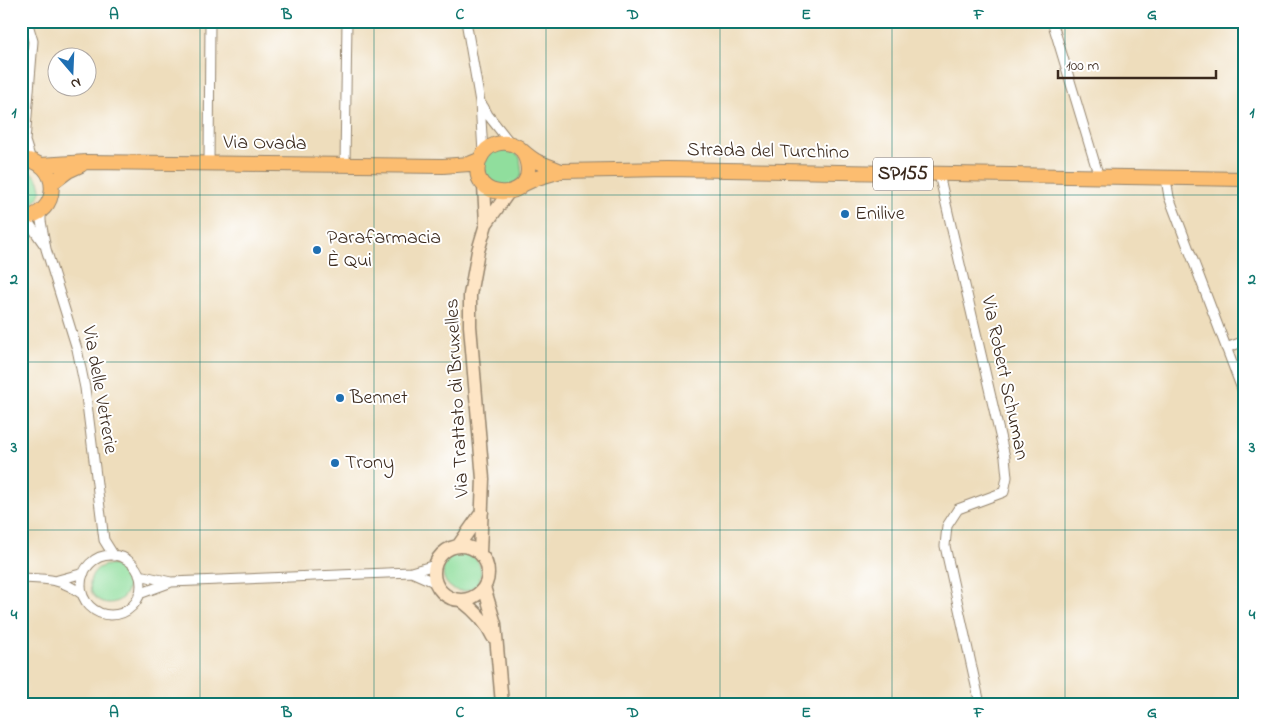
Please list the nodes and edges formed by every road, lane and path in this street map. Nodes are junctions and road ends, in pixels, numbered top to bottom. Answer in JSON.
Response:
{"nodes":[{"id":1,"x":27,"y":21,"type":"edge"},
{"id":2,"x":210,"y":21,"type":"edge"},
{"id":3,"x":347,"y":21,"type":"edge"},
{"id":4,"x":466,"y":21,"type":"edge"},
{"id":5,"x":1052,"y":21,"type":"edge"},
{"id":6,"x":480,"y":102,"type":"junction"},
{"id":7,"x":25,"y":141,"type":"junction"},
{"id":8,"x":512,"y":144,"type":"junction"},
{"id":9,"x":524,"y":154,"type":"junction"},
{"id":10,"x":481,"y":157,"type":"junction"},
{"id":11,"x":29,"y":159,"type":"edge"},
{"id":12,"x":86,"y":162,"type":"junction"},
{"id":13,"x":208,"y":163,"type":"junction"},
{"id":14,"x":345,"y":165,"type":"junction"},
{"id":15,"x":443,"y":166,"type":"junction"},
{"id":16,"x":561,"y":171,"type":"junction"},
{"id":17,"x":939,"y":174,"type":"junction"},
{"id":18,"x":1099,"y":177,"type":"junction"},
{"id":19,"x":1166,"y":178,"type":"junction"},
{"id":20,"x":1245,"y":180,"type":"edge"},
{"id":21,"x":482,"y":181,"type":"junction"},
{"id":22,"x":52,"y":183,"type":"junction"},
{"id":23,"x":522,"y":185,"type":"junction"},
{"id":24,"x":508,"y":193,"type":"junction"},
{"id":25,"x":41,"y":211,"type":"junction"},
{"id":26,"x":22,"y":218,"type":"edge"},
{"id":27,"x":486,"y":224,"type":"junction"},
{"id":28,"x":46,"y":248,"type":"junction"},
{"id":29,"x":1245,"y":341,"type":"edge"},
{"id":30,"x":1226,"y":348,"type":"junction"},
{"id":31,"x":1245,"y":397,"type":"edge"},
{"id":32,"x":482,"y":512,"type":"junction"},
{"id":33,"x":104,"y":540,"type":"junction"},
{"id":34,"x":458,"y":546,"type":"junction"},
{"id":35,"x":480,"y":553,"type":"junction"},
{"id":36,"x":114,"y":556,"type":"junction"},
{"id":37,"x":98,"y":558,"type":"junction"},
{"id":38,"x":435,"y":565,"type":"junction"},
{"id":39,"x":84,"y":572,"type":"junction"},
{"id":40,"x":411,"y":572,"type":"junction"},
{"id":41,"x":139,"y":575,"type":"junction"},
{"id":42,"x":21,"y":578,"type":"edge"},
{"id":43,"x":58,"y":580,"type":"junction"},
{"id":44,"x":170,"y":582,"type":"junction"},
{"id":45,"x":436,"y":583,"type":"junction"},
{"id":46,"x":484,"y":587,"type":"junction"},
{"id":47,"x":82,"y":594,"type":"junction"},
{"id":48,"x":139,"y":594,"type":"junction"},
{"id":49,"x":461,"y":600,"type":"junction"},
{"id":50,"x":497,"y":647,"type":"junction"},
{"id":51,"x":502,"y":704,"type":"edge"},
{"id":52,"x":980,"y":704,"type":"edge"}],
"edges":[{"from":1,"to":7,"type":"street"},
{"from":2,"to":13,"type":"street"},
{"from":3,"to":14,"type":"street"},
{"from":4,"to":6,"type":"street"},
{"from":5,"to":18,"type":"street"},
{"from":6,"to":8,"type":"street"},
{"from":6,"to":10,"type":"street"},
{"from":7,"to":11,"type":"street"},
{"from":7,"to":11,"type":"street"},
{"from":8,"to":9,"type":"main road"},
{"from":8,"to":10,"type":"main road"},
{"from":9,"to":16,"type":"main road","name":"Strada del Turchino","number":"SP155"},
{"from":9,"to":23,"type":"main road"},
{"from":10,"to":15,"type":"main road","name":"Via Ovada"},
{"from":10,"to":21,"type":"main road"},
{"from":11,"to":12,"type":"main road","name":"Via Ovada"},
{"from":11,"to":22,"type":"main road"},
{"from":12,"to":13,"type":"main road","name":"Via Ovada"},
{"from":12,"to":22,"type":"main road","name":"Via Ovada"},
{"from":13,"to":14,"type":"main road","name":"Via Ovada"},
{"from":14,"to":15,"type":"main road","name":"Via Ovada"},
{"from":15,"to":21,"type":"main road","name":"Via Ovada"},
{"from":16,"to":17,"type":"main road","name":"Strada del Turchino","number":"SP155"},
{"from":16,"to":23,"type":"main road","name":"Strada del Turchino","number":"SP155"},
{"from":17,"to":18,"type":"main road","name":"Strada del Turchino","number":"SP155"},
{"from":17,"to":52,"type":"street","name":"Via Robert Schuman"},
{"from":18,"to":19,"type":"main road","name":"Strada del Turchino","number":"SP155"},
{"from":19,"to":20,"type":"main road","name":"Strada del Turchino","number":"SP155"},
{"from":19,"to":30,"type":"street"},
{"from":21,"to":24,"type":"main road"},
{"from":21,"to":27,"type":"main road","name":"Via Trattato di Bruxelles"},
{"from":22,"to":25,"type":"main road"},
{"from":23,"to":24,"type":"main road"},
{"from":24,"to":27,"type":"main road","name":"Via Trattato di Bruxelles"},
{"from":25,"to":26,"type":"main road"},
{"from":25,"to":28,"type":"street","name":"Via delle Vetrerie"},
{"from":26,"to":28,"type":"street","name":"Via delle Vetrerie"},
{"from":27,"to":32,"type":"main road","name":"Via Trattato di Bruxelles"},
{"from":28,"to":33,"type":"street","name":"Via delle Vetrerie"},
{"from":29,"to":30,"type":"street"},
{"from":30,"to":31,"type":"street"},
{"from":32,"to":34,"type":"main road"},
{"from":32,"to":35,"type":"main road","name":"Via Trattato di Bruxelles"},
{"from":33,"to":36,"type":"street"},
{"from":33,"to":37,"type":"street"},
{"from":34,"to":35,"type":"main road"},
{"from":34,"to":38,"type":"main road"},
{"from":35,"to":46,"type":"main road"},
{"from":36,"to":37,"type":"street"},
{"from":36,"to":41,"type":"street"},
{"from":37,"to":39,"type":"street"},
{"from":38,"to":40,"type":"street"},
{"from":38,"to":45,"type":"main road"},
{"from":39,"to":43,"type":"street"},
{"from":39,"to":47,"type":"street"},
{"from":40,"to":44,"type":"street"},
{"from":40,"to":45,"type":"street"},
{"from":41,"to":44,"type":"street"},
{"from":41,"to":48,"type":"street"},
{"from":42,"to":43,"type":"street"},
{"from":43,"to":47,"type":"street"},
{"from":44,"to":48,"type":"street"},
{"from":45,"to":49,"type":"main road"},
{"from":46,"to":49,"type":"main road"},
{"from":46,"to":50,"type":"main road"},
{"from":47,"to":48,"type":"street"},
{"from":49,"to":50,"type":"main road"},
{"from":50,"to":51,"type":"main road"}]}
